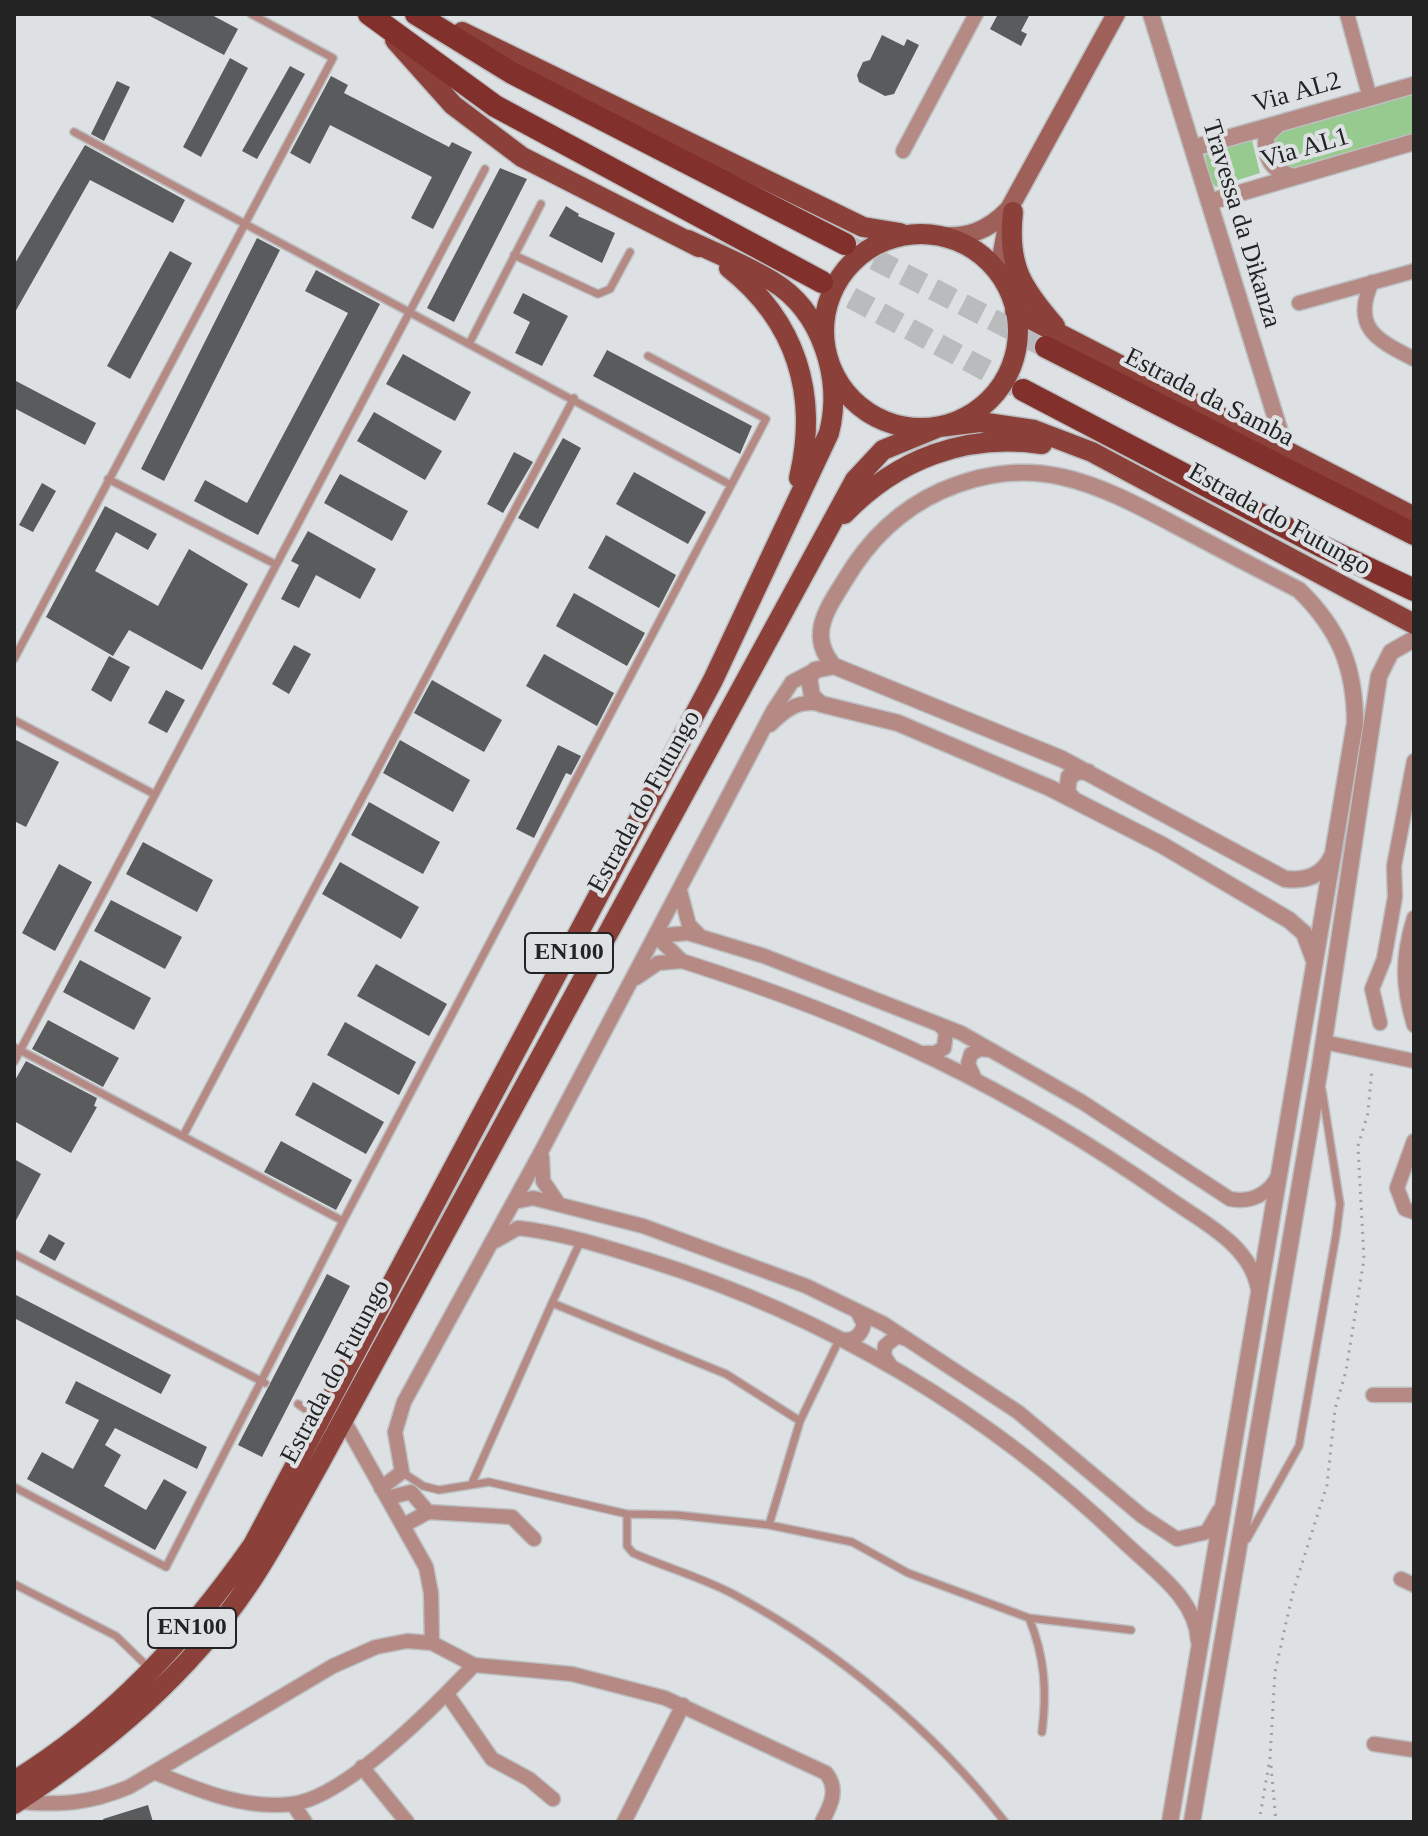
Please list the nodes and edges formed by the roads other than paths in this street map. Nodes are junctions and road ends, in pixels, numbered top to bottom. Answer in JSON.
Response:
{"nodes":[{"id":1,"x":251,"y":14,"type":"edge"},
{"id":2,"x":416,"y":14,"type":"edge"},
{"id":3,"x":425,"y":14,"type":"edge"},
{"id":4,"x":976,"y":14,"type":"edge"},
{"id":5,"x":1151,"y":14,"type":"edge"},
{"id":6,"x":1347,"y":14,"type":"edge"},
{"id":7,"x":372,"y":15,"type":"edge"},
{"id":8,"x":1114,"y":17,"type":"edge"},
{"id":9,"x":1414,"y":85,"type":"edge"},
{"id":10,"x":1370,"y":98,"type":"junction"},
{"id":11,"x":1278,"y":123,"type":"junction"},
{"id":12,"x":74,"y":132,"type":"dead end"},
{"id":13,"x":1414,"y":142,"type":"edge"},
{"id":14,"x":1193,"y":148,"type":"junction"},
{"id":15,"x":903,"y":151,"type":"dead end"},
{"id":16,"x":485,"y":169,"type":"dead end"},
{"id":17,"x":1293,"y":177,"type":"junction"},
{"id":18,"x":1209,"y":202,"type":"junction"},
{"id":19,"x":1015,"y":203,"type":"junction"},
{"id":20,"x":541,"y":204,"type":"dead end"},
{"id":21,"x":243,"y":223,"type":"junction"},
{"id":22,"x":928,"y":235,"type":"junction"},
{"id":23,"x":688,"y":240,"type":"junction"},
{"id":24,"x":845,"y":244,"type":"tunnel mouth"},
{"id":25,"x":630,"y":252,"type":"dead end"},
{"id":26,"x":514,"y":255,"type":"junction"},
{"id":27,"x":1414,"y":271,"type":"edge"},
{"id":28,"x":822,"y":282,"type":"tunnel mouth"},
{"id":29,"x":1372,"y":282,"type":"junction"},
{"id":30,"x":1299,"y":303,"type":"dead end"},
{"id":31,"x":1013,"y":304,"type":"junction"},
{"id":32,"x":409,"y":310,"type":"junction"},
{"id":33,"x":1053,"y":339,"type":"junction"},
{"id":34,"x":470,"y":342,"type":"junction"},
{"id":35,"x":648,"y":356,"type":"dead end"},
{"id":36,"x":1414,"y":359,"type":"edge"},
{"id":37,"x":829,"y":361,"type":"junction"},
{"id":38,"x":1023,"y":390,"type":"tunnel mouth"},
{"id":39,"x":574,"y":398,"type":"junction"},
{"id":40,"x":939,"y":427,"type":"junction"},
{"id":41,"x":1285,"y":448,"type":"junction"},
{"id":42,"x":1099,"y":456,"type":"junction"},
{"id":43,"x":108,"y":479,"type":"junction"},
{"id":44,"x":731,"y":485,"type":"junction"},
{"id":45,"x":1345,"y":500,"type":"joint"},
{"id":46,"x":792,"y":508,"type":"junction"},
{"id":47,"x":1414,"y":517,"type":"edge"},
{"id":48,"x":830,"y":529,"type":"junction"},
{"id":49,"x":1414,"y":534,"type":"edge"},
{"id":50,"x":275,"y":564,"type":"junction"},
{"id":51,"x":1414,"y":590,"type":"edge"},
{"id":52,"x":1414,"y":624,"type":"edge"},
{"id":53,"x":1414,"y":639,"type":"edge"},
{"id":54,"x":14,"y":659,"type":"edge"},
{"id":55,"x":834,"y":666,"type":"junction"},
{"id":56,"x":815,"y":670,"type":"junction"},
{"id":57,"x":821,"y":704,"type":"junction"},
{"id":58,"x":14,"y":720,"type":"edge"},
{"id":59,"x":764,"y":731,"type":"junction"},
{"id":60,"x":1035,"y":747,"type":"junction"},
{"id":61,"x":1412,"y":769,"type":"edge"},
{"id":62,"x":1088,"y":772,"type":"junction"},
{"id":63,"x":1023,"y":776,"type":"junction"},
{"id":64,"x":154,"y":794,"type":"junction"},
{"id":65,"x":1074,"y":800,"type":"junction"},
{"id":66,"x":1333,"y":855,"type":"junction"},
{"id":67,"x":680,"y":891,"type":"junction"},
{"id":68,"x":1414,"y":918,"type":"edge"},
{"id":69,"x":699,"y":935,"type":"junction"},
{"id":70,"x":656,"y":936,"type":"junction"},
{"id":71,"x":1384,"y":959,"type":"junction"},
{"id":72,"x":682,"y":961,"type":"junction"},
{"id":73,"x":1404,"y":970,"type":"junction"},
{"id":74,"x":1315,"y":974,"type":"junction"},
{"id":75,"x":632,"y":981,"type":"junction"},
{"id":76,"x":1380,"y":1023,"type":"dead end"},
{"id":77,"x":939,"y":1024,"type":"junction"},
{"id":78,"x":1414,"y":1025,"type":"edge"},
{"id":79,"x":1324,"y":1042,"type":"junction"},
{"id":80,"x":17,"y":1049,"type":"edge"},
{"id":81,"x":991,"y":1051,"type":"junction"},
{"id":82,"x":924,"y":1053,"type":"junction"},
{"id":83,"x":1414,"y":1061,"type":"edge"},
{"id":84,"x":14,"y":1062,"type":"edge"},
{"id":85,"x":1320,"y":1067,"type":"junction"},
{"id":86,"x":975,"y":1077,"type":"junction"},
{"id":87,"x":183,"y":1136,"type":"junction"},
{"id":88,"x":1414,"y":1141,"type":"edge"},
{"id":89,"x":542,"y":1150,"type":"junction"},
{"id":90,"x":1282,"y":1167,"type":"junction"},
{"id":91,"x":514,"y":1202,"type":"junction"},
{"id":92,"x":558,"y":1203,"type":"junction"},
{"id":93,"x":1414,"y":1212,"type":"edge"},
{"id":94,"x":343,"y":1221,"type":"junction"},
{"id":95,"x":544,"y":1231,"type":"junction"},
{"id":96,"x":581,"y":1239,"type":"junction"},
{"id":97,"x":489,"y":1247,"type":"junction"},
{"id":98,"x":14,"y":1254,"type":"edge"},
{"id":99,"x":552,"y":1303,"type":"junction"},
{"id":100,"x":1258,"y":1309,"type":"junction"},
{"id":101,"x":857,"y":1311,"type":"junction"},
{"id":102,"x":840,"y":1338,"type":"junction"},
{"id":103,"x":907,"y":1339,"type":"junction"},
{"id":104,"x":891,"y":1365,"type":"junction"},
{"id":105,"x":262,"y":1382,"type":"junction"},
{"id":106,"x":1373,"y":1395,"type":"dead end"},
{"id":107,"x":1414,"y":1395,"type":"edge"},
{"id":108,"x":298,"y":1404,"type":"dead end"},
{"id":109,"x":343,"y":1419,"type":"junction"},
{"id":110,"x":322,"y":1420,"type":"junction"},
{"id":111,"x":800,"y":1421,"type":"junction"},
{"id":112,"x":402,"y":1472,"type":"junction"},
{"id":113,"x":472,"y":1483,"type":"junction"},
{"id":114,"x":14,"y":1487,"type":"edge"},
{"id":115,"x":1227,"y":1488,"type":"junction"},
{"id":116,"x":384,"y":1493,"type":"junction"},
{"id":117,"x":428,"y":1512,"type":"junction"},
{"id":118,"x":627,"y":1514,"type":"junction"},
{"id":119,"x":404,"y":1525,"type":"junction"},
{"id":120,"x":769,"y":1525,"type":"junction"},
{"id":121,"x":534,"y":1539,"type":"dead end"},
{"id":122,"x":1233,"y":1583,"type":"junction"},
{"id":123,"x":14,"y":1584,"type":"edge"},
{"id":124,"x":1029,"y":1618,"type":"junction"},
{"id":125,"x":1131,"y":1630,"type":"dead end"},
{"id":126,"x":432,"y":1643,"type":"junction"},
{"id":127,"x":1198,"y":1657,"type":"junction"},
{"id":128,"x":474,"y":1665,"type":"junction"},
{"id":129,"x":153,"y":1672,"type":"junction"},
{"id":130,"x":447,"y":1694,"type":"junction"},
{"id":131,"x":683,"y":1705,"type":"junction"},
{"id":132,"x":1042,"y":1732,"type":"dead end"},
{"id":133,"x":1374,"y":1744,"type":"dead end"},
{"id":134,"x":1414,"y":1750,"type":"edge"},
{"id":135,"x":362,"y":1767,"type":"junction"},
{"id":136,"x":156,"y":1773,"type":"junction"},
{"id":137,"x":14,"y":1781,"type":"edge"},
{"id":138,"x":553,"y":1799,"type":"dead end"},
{"id":139,"x":16,"y":1803,"type":"edge"},
{"id":140,"x":293,"y":1804,"type":"junction"},
{"id":141,"x":305,"y":1822,"type":"edge"},
{"id":142,"x":407,"y":1822,"type":"edge"},
{"id":143,"x":624,"y":1822,"type":"edge"},
{"id":144,"x":822,"y":1822,"type":"edge"},
{"id":145,"x":1005,"y":1822,"type":"edge"},
{"id":146,"x":1170,"y":1822,"type":"edge"},
{"id":147,"x":1192,"y":1822,"type":"edge"}],
"edges":[{"from":1,"to":21,"type":"lane"},
{"from":2,"to":24,"type":"highway"},
{"from":3,"to":22,"type":"main road"},
{"from":4,"to":15,"type":"street"},
{"from":5,"to":14,"type":"street","name":"Travessa da Dikanza"},
{"from":6,"to":10,"type":"street"},
{"from":7,"to":23,"type":"main road"},
{"from":7,"to":28,"type":"highway"},
{"from":8,"to":19,"type":"main road"},
{"from":9,"to":10,"type":"street","name":"Via AL2"},
{"from":10,"to":11,"type":"street","name":"Via AL2"},
{"from":11,"to":14,"type":"street","name":"Via AL2"},
{"from":11,"to":17,"type":"street"},
{"from":12,"to":21,"type":"lane"},
{"from":13,"to":17,"type":"street","name":"Via AL1"},
{"from":14,"to":18,"type":"street","name":"Travessa da Dikanza"},
{"from":16,"to":32,"type":"lane"},
{"from":17,"to":18,"type":"street","name":"Via AL1"},
{"from":18,"to":41,"type":"street","name":"Travessa da Dikanza"},
{"from":19,"to":22,"type":"main road"},
{"from":19,"to":31,"type":"main road"},
{"from":19,"to":33,"type":"main road"},
{"from":20,"to":26,"type":"lane"},
{"from":21,"to":32,"type":"lane"},
{"from":21,"to":43,"type":"lane"},
{"from":22,"to":31,"type":"main road"},
{"from":22,"to":37,"type":"main road"},
{"from":23,"to":37,"type":"main road"},
{"from":23,"to":46,"type":"main road"},
{"from":25,"to":26,"type":"lane"},
{"from":26,"to":34,"type":"lane"},
{"from":27,"to":29,"type":"street"},
{"from":29,"to":30,"type":"street"},
{"from":29,"to":36,"type":"street"},
{"from":31,"to":33,"type":"main road"},
{"from":31,"to":40,"type":"main road"},
{"from":32,"to":34,"type":"lane"},
{"from":32,"to":50,"type":"lane"},
{"from":33,"to":41,"type":"main road"},
{"from":33,"to":45,"type":"highway","name":"Estrada da Samba"},
{"from":34,"to":39,"type":"lane"},
{"from":35,"to":44,"type":"lane"},
{"from":37,"to":40,"type":"main road"},
{"from":37,"to":46,"type":"main road","name":"Estrada do Futungo"},
{"from":38,"to":51,"type":"highway","name":"Estrada do Futungo"},
{"from":39,"to":44,"type":"lane"},
{"from":39,"to":87,"type":"lane"},
{"from":40,"to":42,"type":"main road","name":"Estrada do Futungo"},
{"from":40,"to":48,"type":"main road","name":"Estrada do Futungo"},
{"from":41,"to":47,"type":"main road"},
{"from":42,"to":48,"type":"main road"},
{"from":42,"to":52,"type":"main road","name":"Estrada do Futungo"},
{"from":43,"to":50,"type":"lane"},
{"from":43,"to":54,"type":"lane"},
{"from":44,"to":94,"type":"lane"},
{"from":45,"to":49,"type":"highway","name":"Estrada do Futungo"},
{"from":46,"to":110,"type":"main road","name":"Estrada do Futungo","number":"EN100"},
{"from":48,"to":109,"type":"main road","name":"Estrada do Futungo","number":"EN100"},
{"from":50,"to":64,"type":"lane"},
{"from":53,"to":79,"type":"street"},
{"from":55,"to":56,"type":"street"},
{"from":55,"to":60,"type":"street"},
{"from":55,"to":66,"type":"street"},
{"from":56,"to":57,"type":"street"},
{"from":56,"to":59,"type":"street"},
{"from":57,"to":59,"type":"street"},
{"from":57,"to":63,"type":"street"},
{"from":58,"to":64,"type":"lane"},
{"from":59,"to":67,"type":"street"},
{"from":60,"to":62,"type":"street"},
{"from":60,"to":63,"type":"street"},
{"from":61,"to":71,"type":"street"},
{"from":62,"to":65,"type":"street"},
{"from":62,"to":66,"type":"street"},
{"from":63,"to":65,"type":"street"},
{"from":64,"to":80,"type":"lane"},
{"from":65,"to":74,"type":"street"},
{"from":66,"to":74,"type":"street"},
{"from":67,"to":69,"type":"street"},
{"from":67,"to":70,"type":"street"},
{"from":68,"to":73,"type":"street"},
{"from":69,"to":70,"type":"street"},
{"from":69,"to":77,"type":"street"},
{"from":70,"to":72,"type":"street"},
{"from":70,"to":75,"type":"street"},
{"from":71,"to":73,"type":"street"},
{"from":71,"to":76,"type":"street"},
{"from":72,"to":75,"type":"street"},
{"from":72,"to":82,"type":"street"},
{"from":73,"to":78,"type":"street"},
{"from":74,"to":90,"type":"street"},
{"from":75,"to":89,"type":"street"},
{"from":77,"to":81,"type":"street"},
{"from":77,"to":82,"type":"street"},
{"from":79,"to":83,"type":"street"},
{"from":79,"to":85,"type":"street"},
{"from":80,"to":84,"type":"lane"},
{"from":80,"to":87,"type":"lane"},
{"from":81,"to":86,"type":"street"},
{"from":81,"to":90,"type":"street"},
{"from":82,"to":86,"type":"street"},
{"from":85,"to":122,"type":"street"},
{"from":85,"to":122,"type":"lane"},
{"from":86,"to":100,"type":"street"},
{"from":87,"to":94,"type":"lane"},
{"from":88,"to":93,"type":"street"},
{"from":89,"to":91,"type":"street"},
{"from":89,"to":92,"type":"street"},
{"from":90,"to":100,"type":"street"},
{"from":91,"to":92,"type":"street"},
{"from":91,"to":95,"type":"street"},
{"from":91,"to":97,"type":"street"},
{"from":92,"to":101,"type":"street"},
{"from":94,"to":105,"type":"lane"},
{"from":95,"to":96,"type":"street"},
{"from":95,"to":97,"type":"street"},
{"from":96,"to":99,"type":"lane"},
{"from":96,"to":102,"type":"street"},
{"from":97,"to":112,"type":"street"},
{"from":98,"to":105,"type":"lane"},
{"from":99,"to":111,"type":"lane"},
{"from":99,"to":113,"type":"lane"},
{"from":100,"to":115,"type":"street"},
{"from":101,"to":102,"type":"street"},
{"from":101,"to":103,"type":"street"},
{"from":102,"to":104,"type":"street"},
{"from":102,"to":111,"type":"lane"},
{"from":103,"to":104,"type":"street"},
{"from":103,"to":115,"type":"street"},
{"from":104,"to":127,"type":"street"},
{"from":105,"to":114,"type":"lane"},
{"from":106,"to":107,"type":"street"},
{"from":108,"to":110,"type":"lane"},
{"from":109,"to":116,"type":"street"},
{"from":109,"to":139,"type":"main road","name":"Estrada do Futungo","number":"EN100"},
{"from":110,"to":129,"type":"main road","name":"Estrada do Futungo","number":"EN100"},
{"from":111,"to":120,"type":"lane"},
{"from":112,"to":113,"type":"lane"},
{"from":112,"to":116,"type":"street"},
{"from":113,"to":118,"type":"lane"},
{"from":115,"to":127,"type":"street"},
{"from":116,"to":117,"type":"street"},
{"from":116,"to":119,"type":"street"},
{"from":117,"to":119,"type":"street"},
{"from":117,"to":121,"type":"street"},
{"from":118,"to":120,"type":"lane"},
{"from":118,"to":145,"type":"lane"},
{"from":119,"to":126,"type":"street"},
{"from":120,"to":124,"type":"lane"},
{"from":122,"to":147,"type":"street"},
{"from":123,"to":129,"type":"lane"},
{"from":124,"to":125,"type":"lane"},
{"from":124,"to":132,"type":"lane"},
{"from":126,"to":128,"type":"street"},
{"from":126,"to":136,"type":"street"},
{"from":127,"to":146,"type":"street"},
{"from":128,"to":130,"type":"street"},
{"from":128,"to":131,"type":"street"},
{"from":129,"to":137,"type":"main road","name":"Estrada do Futungo","number":"EN100"},
{"from":130,"to":135,"type":"street"},
{"from":130,"to":138,"type":"street"},
{"from":131,"to":143,"type":"street"},
{"from":131,"to":144,"type":"street"},
{"from":133,"to":134,"type":"street"},
{"from":135,"to":140,"type":"street"},
{"from":135,"to":142,"type":"street"},
{"from":136,"to":139,"type":"street"},
{"from":136,"to":140,"type":"street"},
{"from":140,"to":141,"type":"street"}]}
